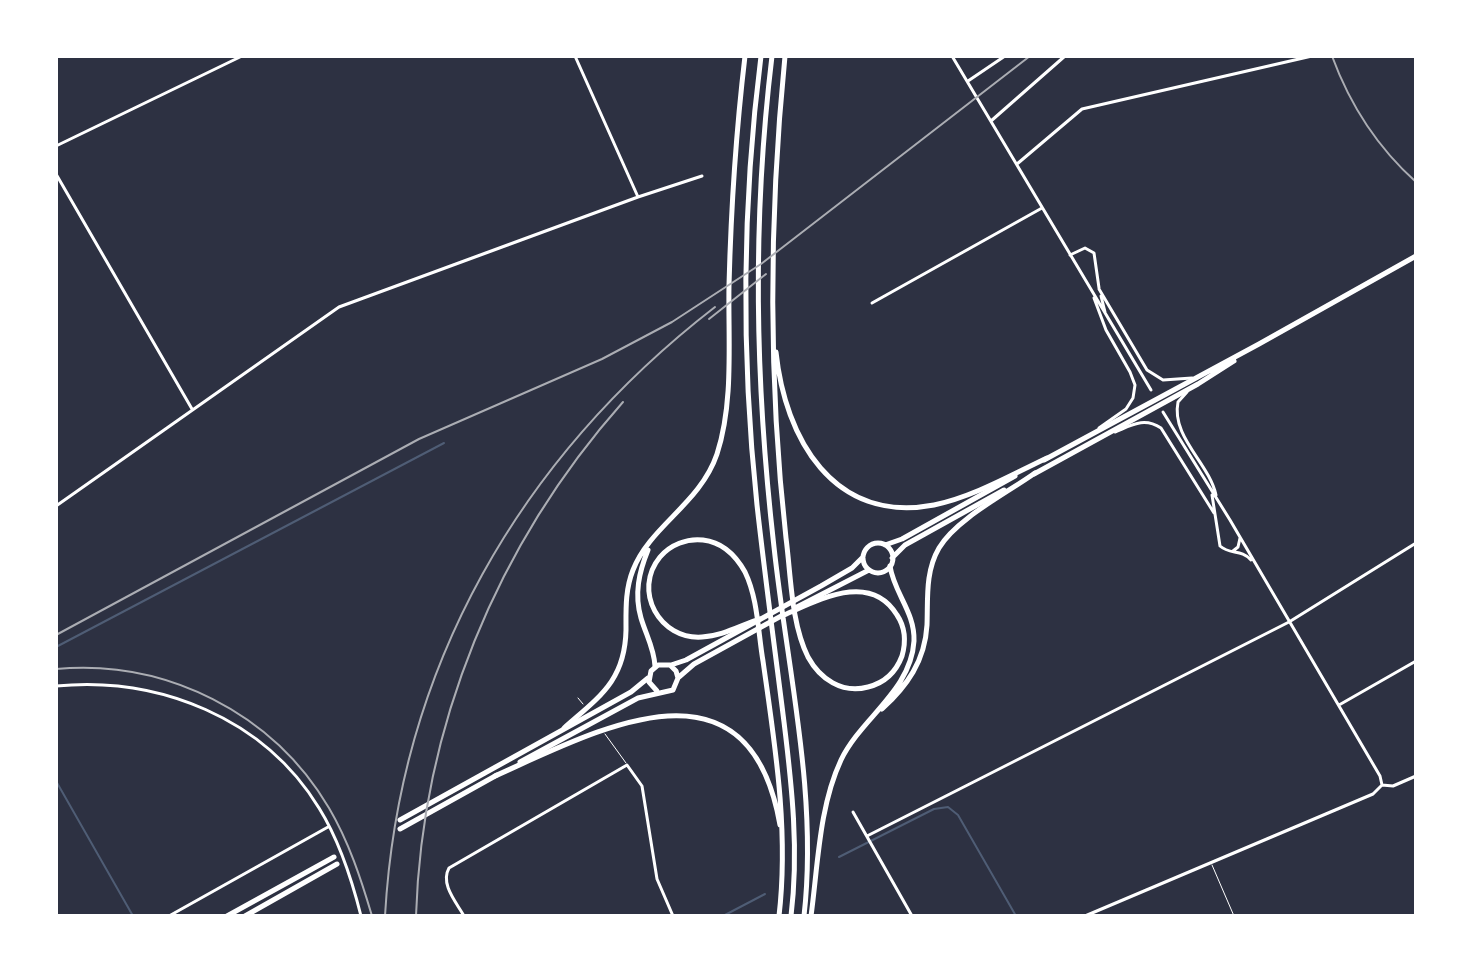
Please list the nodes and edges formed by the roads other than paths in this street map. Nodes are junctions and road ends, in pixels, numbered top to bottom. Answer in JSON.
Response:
{"nodes":[{"id":1,"x":242,"y":56,"type":"edge"},
{"id":2,"x":575,"y":56,"type":"edge"},
{"id":3,"x":745,"y":56,"type":"edge"},
{"id":4,"x":761,"y":56,"type":"edge"},
{"id":5,"x":772,"y":56,"type":"edge"},
{"id":6,"x":785,"y":56,"type":"edge"},
{"id":7,"x":952,"y":56,"type":"edge"},
{"id":8,"x":1005,"y":56,"type":"edge"},
{"id":9,"x":1065,"y":56,"type":"edge"},
{"id":10,"x":1312,"y":56,"type":"edge"},
{"id":11,"x":968,"y":81,"type":"junction"},
{"id":12,"x":991,"y":121,"type":"junction"},
{"id":13,"x":56,"y":146,"type":"edge"},
{"id":14,"x":1017,"y":164,"type":"junction"},
{"id":15,"x":56,"y":174,"type":"edge"},
{"id":16,"x":702,"y":176,"type":"dead end"},
{"id":17,"x":638,"y":197,"type":"junction"},
{"id":18,"x":1042,"y":208,"type":"junction"},
{"id":19,"x":1070,"y":255,"type":"junction"},
{"id":20,"x":1416,"y":256,"type":"edge"},
{"id":21,"x":1099,"y":289,"type":"junction"},
{"id":22,"x":1091,"y":290,"type":"junction"},
{"id":23,"x":872,"y":303,"type":"dead end"},
{"id":24,"x":1106,"y":315,"type":"junction"},
{"id":25,"x":772,"y":321,"type":"junction"},
{"id":26,"x":1197,"y":380,"type":"junction"},
{"id":27,"x":1151,"y":390,"type":"dead end"},
{"id":28,"x":192,"y":409,"type":"junction"},
{"id":29,"x":1163,"y":412,"type":"dead end"},
{"id":30,"x":1088,"y":439,"type":"junction"},
{"id":31,"x":1047,"y":458,"type":"junction"},
{"id":32,"x":1035,"y":473,"type":"junction"},
{"id":33,"x":1210,"y":491,"type":"junction"},
{"id":34,"x":1217,"y":499,"type":"junction"},
{"id":35,"x":56,"y":506,"type":"edge"},
{"id":36,"x":1214,"y":513,"type":"junction"},
{"id":37,"x":1239,"y":537,"type":"junction"},
{"id":38,"x":655,"y":538,"type":"junction"},
{"id":39,"x":1416,"y":543,"type":"edge"},
{"id":40,"x":885,"y":545,"type":"junction"},
{"id":41,"x":1233,"y":551,"type":"junction"},
{"id":42,"x":863,"y":557,"type":"junction"},
{"id":43,"x":892,"y":558,"type":"junction"},
{"id":44,"x":890,"y":566,"type":"junction"},
{"id":45,"x":1256,"y":566,"type":"junction"},
{"id":46,"x":869,"y":570,"type":"junction"},
{"id":47,"x":804,"y":604,"type":"junction"},
{"id":48,"x":1289,"y":622,"type":"junction"},
{"id":49,"x":749,"y":624,"type":"junction"},
{"id":50,"x":1416,"y":661,"type":"edge"},
{"id":51,"x":670,"y":665,"type":"junction"},
{"id":52,"x":655,"y":666,"type":"junction"},
{"id":53,"x":649,"y":677,"type":"junction"},
{"id":54,"x":678,"y":678,"type":"junction"},
{"id":55,"x":56,"y":686,"type":"edge"},
{"id":56,"x":657,"y":691,"type":"junction"},
{"id":57,"x":578,"y":698,"type":"dead end"},
{"id":58,"x":1338,"y":706,"type":"junction"},
{"id":59,"x":585,"y":707,"type":"dead end"},
{"id":60,"x":872,"y":718,"type":"junction"},
{"id":61,"x":564,"y":728,"type":"junction"},
{"id":62,"x":605,"y":734,"type":"dead end"},
{"id":63,"x":627,"y":765,"type":"junction"},
{"id":64,"x":495,"y":776,"type":"junction"},
{"id":65,"x":1416,"y":776,"type":"edge"},
{"id":66,"x":1382,"y":785,"type":"junction"},
{"id":67,"x":853,"y":812,"type":"dead end"},
{"id":68,"x":400,"y":820,"type":"dead end"},
{"id":69,"x":328,"y":827,"type":"junction"},
{"id":70,"x":400,"y":829,"type":"dead end"},
{"id":71,"x":868,"y":837,"type":"junction"},
{"id":72,"x":783,"y":846,"type":"junction"},
{"id":73,"x":334,"y":857,"type":"dead end"},
{"id":74,"x":1211,"y":863,"type":"junction"},
{"id":75,"x":337,"y":864,"type":"dead end"},
{"id":76,"x":169,"y":916,"type":"edge"},
{"id":77,"x":227,"y":916,"type":"edge"},
{"id":78,"x":245,"y":916,"type":"edge"},
{"id":79,"x":361,"y":916,"type":"edge"},
{"id":80,"x":464,"y":916,"type":"edge"},
{"id":81,"x":673,"y":916,"type":"edge"},
{"id":82,"x":779,"y":916,"type":"edge"},
{"id":83,"x":791,"y":916,"type":"edge"},
{"id":84,"x":804,"y":916,"type":"edge"},
{"id":85,"x":811,"y":916,"type":"edge"},
{"id":86,"x":912,"y":916,"type":"edge"},
{"id":87,"x":1085,"y":916,"type":"edge"},
{"id":88,"x":1234,"y":916,"type":"edge"}],
"edges":[{"from":1,"to":13,"type":"street"},
{"from":2,"to":17,"type":"street"},
{"from":3,"to":38,"type":"main road"},
{"from":4,"to":83,"type":"main road"},
{"from":5,"to":84,"type":"main road"},
{"from":6,"to":25,"type":"main road"},
{"from":7,"to":11,"type":"street"},
{"from":8,"to":11,"type":"street"},
{"from":9,"to":12,"type":"street"},
{"from":10,"to":14,"type":"street"},
{"from":11,"to":12,"type":"street"},
{"from":12,"to":14,"type":"street"},
{"from":14,"to":18,"type":"street"},
{"from":15,"to":28,"type":"street"},
{"from":16,"to":17,"type":"street"},
{"from":17,"to":28,"type":"street"},
{"from":18,"to":19,"type":"street"},
{"from":18,"to":23,"type":"street"},
{"from":19,"to":21,"type":"street"},
{"from":19,"to":22,"type":"street"},
{"from":20,"to":26,"type":"main road"},
{"from":21,"to":24,"type":"street"},
{"from":21,"to":26,"type":"street"},
{"from":22,"to":24,"type":"street"},
{"from":22,"to":30,"type":"street"},
{"from":24,"to":27,"type":"street"},
{"from":25,"to":31,"type":"main road"},
{"from":25,"to":47,"type":"main road"},
{"from":26,"to":30,"type":"main road"},
{"from":26,"to":34,"type":"street"},
{"from":28,"to":35,"type":"street"},
{"from":29,"to":33,"type":"street"},
{"from":30,"to":31,"type":"main road"},
{"from":30,"to":32,"type":"main road"},
{"from":30,"to":36,"type":"street"},
{"from":31,"to":40,"type":"main road"},
{"from":32,"to":43,"type":"main road"},
{"from":32,"to":60,"type":"main road"},
{"from":33,"to":34,"type":"street"},
{"from":33,"to":36,"type":"street"},
{"from":34,"to":37,"type":"street"},
{"from":36,"to":41,"type":"street"},
{"from":37,"to":41,"type":"street"},
{"from":37,"to":45,"type":"street"},
{"from":38,"to":52,"type":"main road"},
{"from":38,"to":61,"type":"main road"},
{"from":39,"to":48,"type":"street"},
{"from":40,"to":42,"type":"main road"},
{"from":40,"to":43,"type":"main road"},
{"from":41,"to":45,"type":"street"},
{"from":42,"to":46,"type":"main road"},
{"from":42,"to":49,"type":"main road"},
{"from":43,"to":44,"type":"main road"},
{"from":44,"to":46,"type":"main road"},
{"from":44,"to":60,"type":"main road"},
{"from":45,"to":48,"type":"street"},
{"from":46,"to":47,"type":"main road"},
{"from":47,"to":54,"type":"main road"},
{"from":48,"to":58,"type":"street"},
{"from":48,"to":71,"type":"street"},
{"from":49,"to":51,"type":"main road"},
{"from":49,"to":72,"type":"main road"},
{"from":50,"to":58,"type":"street"},
{"from":51,"to":52,"type":"main road"},
{"from":51,"to":54,"type":"main road"},
{"from":52,"to":53,"type":"main road"},
{"from":53,"to":56,"type":"main road"},
{"from":53,"to":61,"type":"main road"},
{"from":54,"to":56,"type":"main road"},
{"from":55,"to":69,"type":"street"},
{"from":56,"to":64,"type":"main road"},
{"from":57,"to":59,"type":"lane"},
{"from":58,"to":66,"type":"street"},
{"from":60,"to":85,"type":"main road"},
{"from":61,"to":68,"type":"main road"},
{"from":62,"to":63,"type":"lane"},
{"from":63,"to":80,"type":"street"},
{"from":63,"to":81,"type":"street"},
{"from":64,"to":70,"type":"main road"},
{"from":64,"to":72,"type":"main road"},
{"from":65,"to":66,"type":"street"},
{"from":66,"to":74,"type":"street"},
{"from":67,"to":71,"type":"street"},
{"from":69,"to":76,"type":"street"},
{"from":69,"to":79,"type":"street"},
{"from":71,"to":86,"type":"street"},
{"from":72,"to":82,"type":"main road"},
{"from":73,"to":77,"type":"main road"},
{"from":74,"to":87,"type":"street"},
{"from":74,"to":88,"type":"lane"},
{"from":75,"to":78,"type":"main road"}]}
